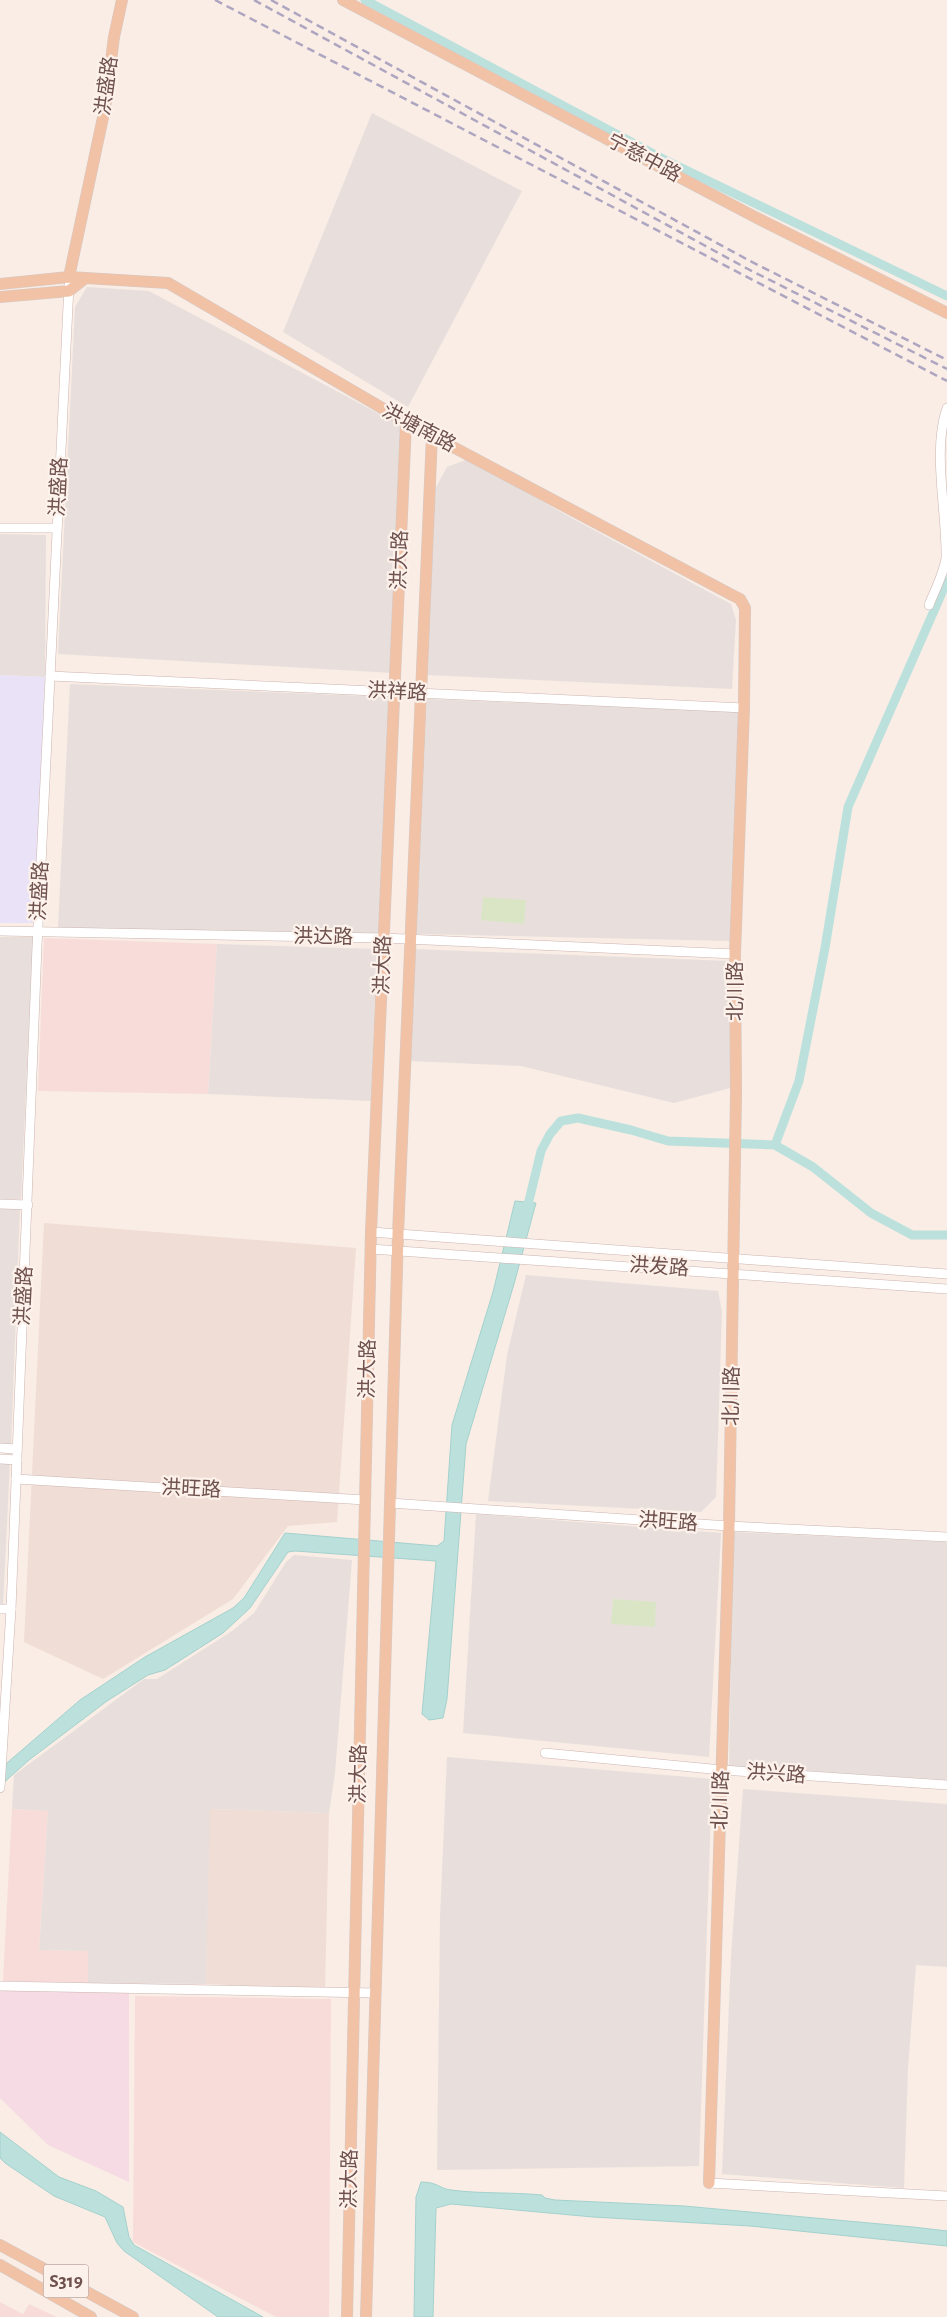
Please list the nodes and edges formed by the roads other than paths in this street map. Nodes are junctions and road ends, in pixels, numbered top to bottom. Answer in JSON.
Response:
{"nodes":[{"id":1,"x":122,"y":0,"type":"edge"},
{"id":2,"x":343,"y":0,"type":"edge"},
{"id":3,"x":69,"y":277,"type":"junction"},
{"id":4,"x":84,"y":278,"type":"junction"},
{"id":5,"x":0,"y":284,"type":"edge"},
{"id":6,"x":68,"y":291,"type":"junction"},
{"id":7,"x":0,"y":297,"type":"edge"},
{"id":8,"x":947,"y":313,"type":"edge"},
{"id":9,"x":947,"y":408,"type":"edge"},
{"id":10,"x":406,"y":422,"type":"junction"},
{"id":11,"x":432,"y":435,"type":"junction"},
{"id":12,"x":0,"y":528,"type":"edge"},
{"id":13,"x":57,"y":528,"type":"junction"},
{"id":14,"x":929,"y":605,"type":"dead end"},
{"id":15,"x":745,"y":608,"type":"joint"},
{"id":16,"x":50,"y":676,"type":"junction"},
{"id":17,"x":394,"y":692,"type":"junction"},
{"id":18,"x":421,"y":693,"type":"junction"},
{"id":19,"x":744,"y":708,"type":"junction"},
{"id":20,"x":0,"y":931,"type":"edge"},
{"id":21,"x":38,"y":932,"type":"junction"},
{"id":22,"x":384,"y":938,"type":"junction"},
{"id":23,"x":411,"y":940,"type":"junction"},
{"id":24,"x":735,"y":954,"type":"junction"},
{"id":25,"x":0,"y":1204,"type":"edge"},
{"id":26,"x":28,"y":1205,"type":"junction"},
{"id":27,"x":371,"y":1232,"type":"junction"},
{"id":28,"x":398,"y":1234,"type":"junction"},
{"id":29,"x":371,"y":1249,"type":"junction"},
{"id":30,"x":397,"y":1250,"type":"junction"},
{"id":31,"x":734,"y":1258,"type":"junction"},
{"id":32,"x":734,"y":1272,"type":"junction"},
{"id":33,"x":947,"y":1274,"type":"edge"},
{"id":34,"x":947,"y":1289,"type":"edge"},
{"id":35,"x":0,"y":1448,"type":"edge"},
{"id":36,"x":17,"y":1449,"type":"junction"},
{"id":37,"x":0,"y":1459,"type":"edge"},
{"id":38,"x":17,"y":1460,"type":"junction"},
{"id":39,"x":16,"y":1479,"type":"junction"},
{"id":40,"x":365,"y":1500,"type":"junction"},
{"id":41,"x":390,"y":1503,"type":"junction"},
{"id":42,"x":730,"y":1526,"type":"junction"},
{"id":43,"x":947,"y":1537,"type":"edge"},
{"id":44,"x":0,"y":1609,"type":"edge"},
{"id":45,"x":11,"y":1609,"type":"junction"},
{"id":46,"x":0,"y":1622,"type":"edge"},
{"id":47,"x":10,"y":1622,"type":"junction"},
{"id":48,"x":545,"y":1752,"type":"dead end"},
{"id":49,"x":722,"y":1770,"type":"junction"},
{"id":50,"x":947,"y":1785,"type":"edge"},
{"id":51,"x":0,"y":1786,"type":"edge"},
{"id":52,"x":0,"y":1986,"type":"edge"},
{"id":53,"x":354,"y":1992,"type":"junction"},
{"id":54,"x":376,"y":1993,"type":"junction"},
{"id":55,"x":709,"y":2183,"type":"joint"},
{"id":56,"x":947,"y":2196,"type":"edge"},
{"id":57,"x":0,"y":2245,"type":"edge"},
{"id":58,"x":0,"y":2265,"type":"edge"},
{"id":59,"x":91,"y":2317,"type":"edge"},
{"id":60,"x":133,"y":2317,"type":"edge"},
{"id":61,"x":347,"y":2317,"type":"edge"},
{"id":62,"x":366,"y":2317,"type":"edge"}],
"edges":[{"from":1,"to":3,"type":"main road","name":"洪盛路"},
{"from":2,"to":8,"type":"main road","name":"宁慈中路"},
{"from":3,"to":4,"type":"main road","name":"洪塘南路"},
{"from":3,"to":5,"type":"main road","name":"洪塘南路"},
{"from":3,"to":6,"type":"street","name":"洪盛路"},
{"from":4,"to":6,"type":"main road"},
{"from":4,"to":10,"type":"main road","name":"洪塘南路"},
{"from":6,"to":7,"type":"main road"},
{"from":6,"to":13,"type":"street","name":"洪盛路"},
{"from":9,"to":14,"type":"street"},
{"from":10,"to":11,"type":"main road","name":"洪塘南路"},
{"from":10,"to":17,"type":"main road","name":"洪大路"},
{"from":11,"to":15,"type":"main road","name":"洪塘南路"},
{"from":11,"to":18,"type":"main road","name":"洪大路"},
{"from":12,"to":13,"type":"street"},
{"from":13,"to":16,"type":"street","name":"洪盛路"},
{"from":15,"to":19,"type":"main road","name":"北川路"},
{"from":16,"to":17,"type":"street","name":"洪祥路"},
{"from":16,"to":21,"type":"street","name":"洪盛路"},
{"from":17,"to":18,"type":"street","name":"洪祥路"},
{"from":17,"to":22,"type":"main road","name":"洪大路"},
{"from":18,"to":19,"type":"street","name":"洪祥路"},
{"from":18,"to":23,"type":"main road","name":"洪大路"},
{"from":19,"to":24,"type":"main road","name":"北川路"},
{"from":20,"to":21,"type":"street","name":"洪达路"},
{"from":21,"to":22,"type":"street","name":"洪达路"},
{"from":21,"to":26,"type":"street","name":"洪盛路"},
{"from":22,"to":23,"type":"street","name":"洪达路"},
{"from":22,"to":27,"type":"main road","name":"洪大路"},
{"from":23,"to":24,"type":"street","name":"洪达路"},
{"from":23,"to":28,"type":"main road","name":"洪大路"},
{"from":24,"to":31,"type":"main road","name":"北川路"},
{"from":25,"to":26,"type":"street"},
{"from":26,"to":36,"type":"street","name":"洪盛路"},
{"from":27,"to":28,"type":"street","name":"洪发路"},
{"from":27,"to":29,"type":"main road","name":"洪大路"},
{"from":28,"to":30,"type":"main road","name":"洪大路"},
{"from":28,"to":31,"type":"street","name":"洪发路"},
{"from":29,"to":30,"type":"street","name":"洪发路"},
{"from":29,"to":40,"type":"main road","name":"洪大路"},
{"from":30,"to":32,"type":"street","name":"洪发路"},
{"from":30,"to":41,"type":"main road","name":"洪大路"},
{"from":31,"to":32,"type":"main road","name":"北川路"},
{"from":31,"to":33,"type":"street","name":"洪发路"},
{"from":32,"to":34,"type":"street","name":"洪发路"},
{"from":32,"to":42,"type":"main road","name":"北川路"},
{"from":35,"to":36,"type":"street"},
{"from":36,"to":38,"type":"street","name":"洪盛路"},
{"from":37,"to":38,"type":"street"},
{"from":38,"to":39,"type":"street","name":"洪盛路"},
{"from":39,"to":40,"type":"street","name":"洪旺路"},
{"from":39,"to":45,"type":"street","name":"洪盛路"},
{"from":40,"to":53,"type":"main road","name":"洪大路"},
{"from":41,"to":42,"type":"street","name":"洪旺路"},
{"from":41,"to":54,"type":"main road","name":"洪大路"},
{"from":42,"to":43,"type":"street","name":"洪旺路"},
{"from":42,"to":49,"type":"main road","name":"北川路"},
{"from":44,"to":45,"type":"street"},
{"from":45,"to":47,"type":"street","name":"洪盛路"},
{"from":46,"to":47,"type":"street"},
{"from":47,"to":51,"type":"street","name":"洪盛路"},
{"from":48,"to":49,"type":"street","name":"洪兴路"},
{"from":49,"to":50,"type":"street","name":"洪兴路"},
{"from":49,"to":55,"type":"main road","name":"北川路"},
{"from":52,"to":53,"type":"street"},
{"from":53,"to":54,"type":"street"},
{"from":53,"to":61,"type":"main road","name":"洪大路"},
{"from":54,"to":62,"type":"main road","name":"洪大路"},
{"from":55,"to":56,"type":"street"},
{"from":57,"to":60,"type":"main road","number":"S319"},
{"from":58,"to":59,"type":"main road","number":"S319"}]}
